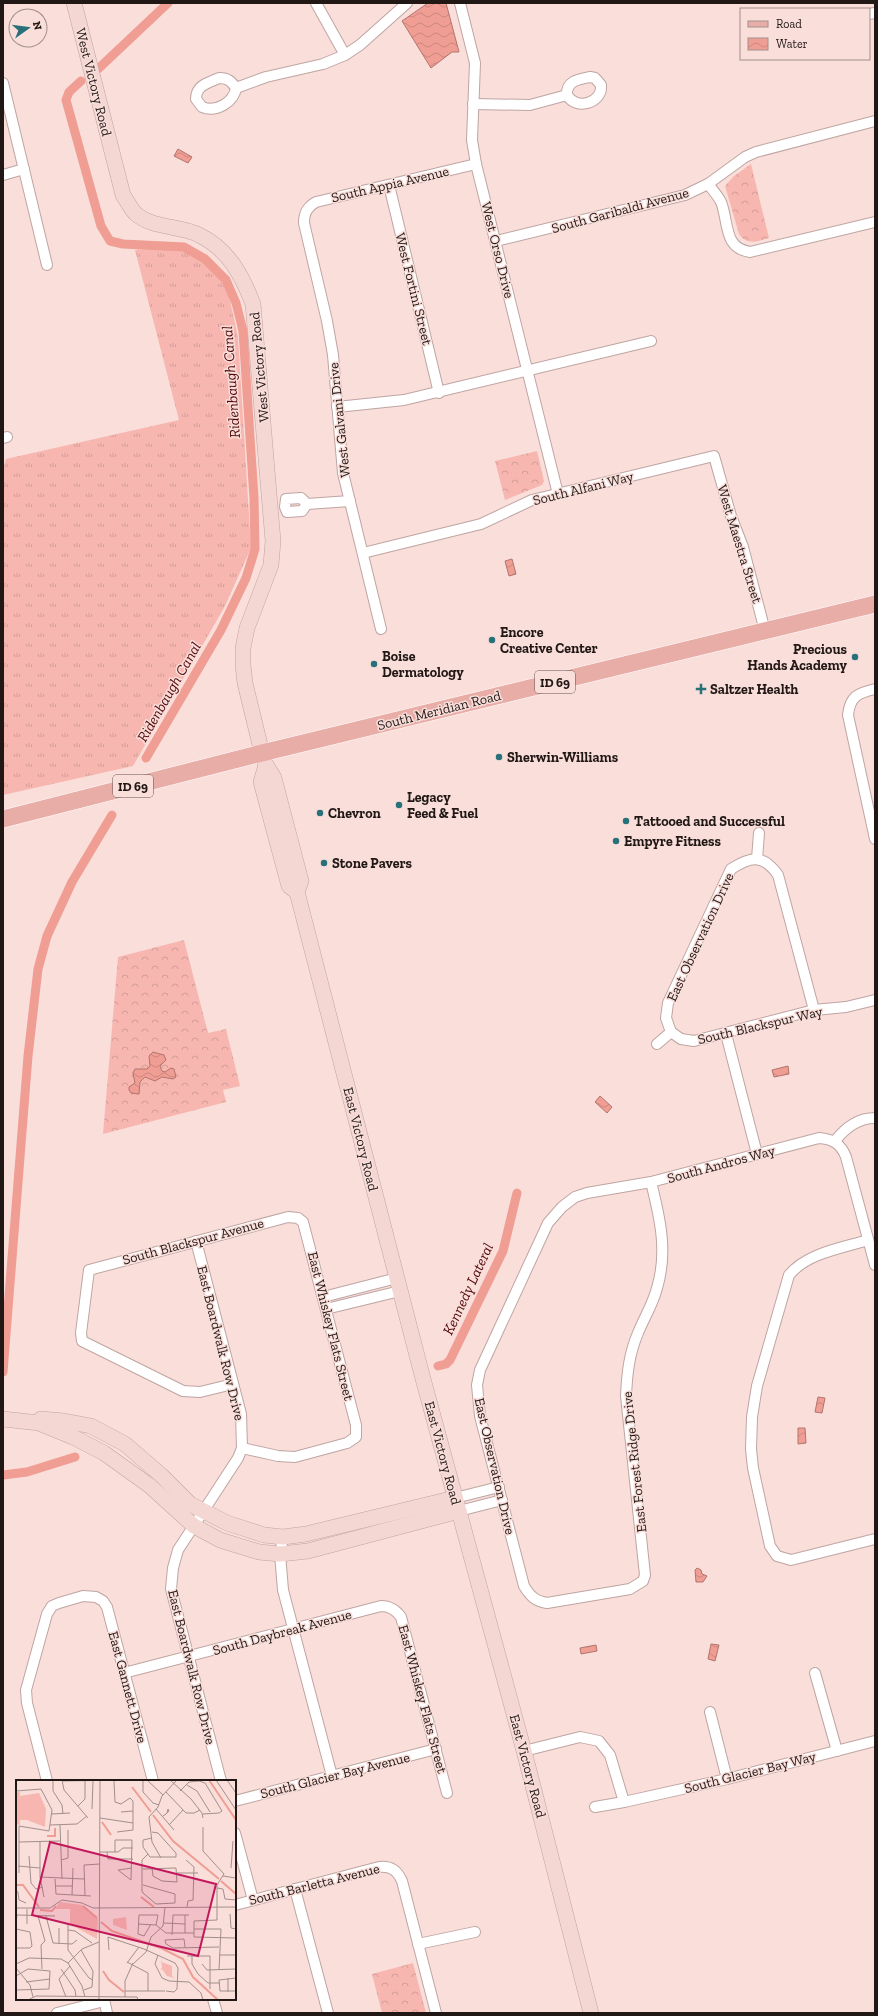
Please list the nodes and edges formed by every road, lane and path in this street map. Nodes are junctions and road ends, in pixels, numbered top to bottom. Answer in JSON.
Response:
{"nodes":[{"id":1,"x":74,"y":3,"type":"edge"},
{"id":2,"x":316,"y":3,"type":"edge"},
{"id":3,"x":407,"y":3,"type":"edge"},
{"id":4,"x":460,"y":3,"type":"edge"},
{"id":5,"x":345,"y":55,"type":"junction"},
{"id":6,"x":3,"y":83,"type":"edge"},
{"id":7,"x":236,"y":88,"type":"dead end"},
{"id":8,"x":567,"y":95,"type":"dead end"},
{"id":9,"x":473,"y":104,"type":"junction"},
{"id":10,"x":875,"y":121,"type":"edge"},
{"id":11,"x":476,"y":164,"type":"junction"},
{"id":12,"x":24,"y":169,"type":"junction"},
{"id":13,"x":3,"y":175,"type":"edge"},
{"id":14,"x":708,"y":184,"type":"junction"},
{"id":15,"x":389,"y":185,"type":"junction"},
{"id":16,"x":306,"y":210,"type":"joint"},
{"id":17,"x":875,"y":222,"type":"edge"},
{"id":18,"x":496,"y":241,"type":"junction"},
{"id":19,"x":47,"y":265,"type":"dead end"},
{"id":20,"x":651,"y":341,"type":"dead end"},
{"id":21,"x":528,"y":371,"type":"junction"},
{"id":22,"x":439,"y":393,"type":"junction"},
{"id":23,"x":337,"y":407,"type":"junction"},
{"id":24,"x":714,"y":456,"type":"joint"},
{"id":25,"x":558,"y":494,"type":"junction"},
{"id":26,"x":350,"y":501,"type":"junction"},
{"id":27,"x":278,"y":507,"type":"junction"},
{"id":28,"x":363,"y":553,"type":"junction"},
{"id":29,"x":875,"y":604,"type":"edge"},
{"id":30,"x":381,"y":629,"type":"dead end"},
{"id":31,"x":765,"y":631,"type":"junction"},
{"id":32,"x":875,"y":689,"type":"edge"},
{"id":33,"x":264,"y":759,"type":"junction"},
{"id":34,"x":3,"y":818,"type":"edge"},
{"id":35,"x":759,"y":833,"type":"dead end"},
{"id":36,"x":875,"y":839,"type":"edge"},
{"id":37,"x":757,"y":859,"type":"junction"},
{"id":38,"x":875,"y":1000,"type":"edge"},
{"id":39,"x":814,"y":1010,"type":"junction"},
{"id":40,"x":672,"y":1032,"type":"junction"},
{"id":41,"x":726,"y":1034,"type":"junction"},
{"id":42,"x":657,"y":1044,"type":"dead end"},
{"id":43,"x":875,"y":1118,"type":"edge"},
{"id":44,"x":834,"y":1141,"type":"junction"},
{"id":45,"x":757,"y":1154,"type":"junction"},
{"id":46,"x":651,"y":1182,"type":"junction"},
{"id":47,"x":562,"y":1207,"type":"joint"},
{"id":48,"x":298,"y":1218,"type":"joint"},
{"id":49,"x":868,"y":1240,"type":"junction"},
{"id":50,"x":196,"y":1241,"type":"junction"},
{"id":51,"x":875,"y":1265,"type":"edge"},
{"id":52,"x":399,"y":1284,"type":"junction"},
{"id":53,"x":323,"y":1296,"type":"junction"},
{"id":54,"x":326,"y":1309,"type":"junction"},
{"id":55,"x":233,"y":1384,"type":"junction"},
{"id":56,"x":7,"y":1419,"type":"edge"},
{"id":57,"x":242,"y":1448,"type":"junction"},
{"id":58,"x":499,"y":1487,"type":"junction"},
{"id":59,"x":502,"y":1500,"type":"junction"},
{"id":60,"x":457,"y":1504,"type":"junction"},
{"id":61,"x":203,"y":1511,"type":"junction"},
{"id":62,"x":194,"y":1526,"type":"junction"},
{"id":63,"x":283,"y":1537,"type":"junction"},
{"id":64,"x":875,"y":1539,"type":"edge"},
{"id":65,"x":280,"y":1554,"type":"junction"},
{"id":66,"x":533,"y":1598,"type":"joint"},
{"id":67,"x":393,"y":1608,"type":"joint"},
{"id":68,"x":293,"y":1629,"type":"junction"},
{"id":69,"x":189,"y":1656,"type":"junction"},
{"id":70,"x":124,"y":1673,"type":"junction"},
{"id":71,"x":815,"y":1673,"type":"dead end"},
{"id":72,"x":710,"y":1712,"type":"dead end"},
{"id":73,"x":875,"y":1741,"type":"edge"},
{"id":74,"x":436,"y":1749,"type":"junction"},
{"id":75,"x":524,"y":1751,"type":"junction"},
{"id":76,"x":837,"y":1751,"type":"junction"},
{"id":77,"x":332,"y":1776,"type":"junction"},
{"id":78,"x":727,"y":1779,"type":"junction"},
{"id":79,"x":47,"y":1780,"type":"edge"},
{"id":80,"x":153,"y":1780,"type":"edge"},
{"id":81,"x":221,"y":1780,"type":"edge"},
{"id":82,"x":447,"y":1793,"type":"dead end"},
{"id":83,"x":236,"y":1801,"type":"edge"},
{"id":84,"x":624,"y":1802,"type":"junction"},
{"id":85,"x":596,"y":1807,"type":"dead end"},
{"id":86,"x":236,"y":1837,"type":"edge"},
{"id":87,"x":295,"y":1889,"type":"junction"},
{"id":88,"x":253,"y":1900,"type":"junction"},
{"id":89,"x":236,"y":1904,"type":"edge"},
{"id":90,"x":475,"y":1932,"type":"dead end"},
{"id":91,"x":418,"y":1944,"type":"junction"},
{"id":92,"x":104,"y":2000,"type":"edge"},
{"id":93,"x":213,"y":2000,"type":"edge"},
{"id":94,"x":57,"y":2013,"type":"edge"},
{"id":95,"x":107,"y":2013,"type":"edge"},
{"id":96,"x":217,"y":2013,"type":"edge"},
{"id":97,"x":328,"y":2013,"type":"edge"},
{"id":98,"x":436,"y":2013,"type":"edge"},
{"id":99,"x":591,"y":2013,"type":"edge"}],
"edges":[{"from":1,"to":27,"type":"main road","name":"West Victory Road"},
{"from":2,"to":5,"type":"street"},
{"from":3,"to":5,"type":"street"},
{"from":4,"to":9,"type":"street","name":"West Orso Drive"},
{"from":5,"to":7,"type":"street"},
{"from":6,"to":12,"type":"street"},
{"from":8,"to":9,"type":"street"},
{"from":9,"to":11,"type":"street","name":"West Orso Drive"},
{"from":10,"to":14,"type":"street","name":"South Garibaldi Avenue"},
{"from":11,"to":15,"type":"street","name":"South Appia Avenue"},
{"from":11,"to":18,"type":"street","name":"West Orso Drive"},
{"from":12,"to":13,"type":"street"},
{"from":12,"to":19,"type":"street"},
{"from":14,"to":17,"type":"street"},
{"from":14,"to":18,"type":"street","name":"South Garibaldi Avenue"},
{"from":15,"to":16,"type":"street","name":"South Appia Avenue"},
{"from":15,"to":22,"type":"street","name":"West Fortini Street"},
{"from":16,"to":23,"type":"street","name":"West Galvani Drive"},
{"from":18,"to":21,"type":"street","name":"West Orso Drive"},
{"from":20,"to":21,"type":"street"},
{"from":21,"to":22,"type":"street"},
{"from":21,"to":25,"type":"street","name":"West Orso Drive"},
{"from":22,"to":23,"type":"street"},
{"from":23,"to":26,"type":"street","name":"West Galvani Drive"},
{"from":24,"to":25,"type":"street","name":"South Alfani Way"},
{"from":24,"to":31,"type":"street","name":"West Maestra Street"},
{"from":25,"to":28,"type":"street","name":"South Alfani Way"},
{"from":26,"to":27,"type":"street"},
{"from":26,"to":28,"type":"street","name":"West Galvani Drive"},
{"from":27,"to":33,"type":"main road","name":"West Victory Road"},
{"from":28,"to":30,"type":"street","name":"West Galvani Drive"},
{"from":29,"to":31,"type":"main road","name":"South Meridian Road","number":"ID 69"},
{"from":31,"to":33,"type":"main road","name":"South Meridian Road","number":"ID 69"},
{"from":32,"to":36,"type":"street"},
{"from":33,"to":34,"type":"main road","name":"South Meridian Road","number":"ID 69"},
{"from":33,"to":52,"type":"main road","name":"East Victory Road"},
{"from":35,"to":37,"type":"street"},
{"from":37,"to":39,"type":"street"},
{"from":37,"to":40,"type":"street","name":"East Observation Drive"},
{"from":38,"to":39,"type":"street","name":"South Blackspur Way"},
{"from":39,"to":41,"type":"street","name":"South Blackspur Way"},
{"from":40,"to":41,"type":"street","name":"South Blackspur Way"},
{"from":40,"to":42,"type":"street"},
{"from":41,"to":45,"type":"street"},
{"from":43,"to":44,"type":"street"},
{"from":44,"to":45,"type":"street","name":"South Andros Way"},
{"from":44,"to":49,"type":"street"},
{"from":45,"to":46,"type":"street","name":"South Andros Way"},
{"from":46,"to":47,"type":"street","name":"South Andros Way"},
{"from":46,"to":66,"type":"street","name":"East Forest Ridge Drive"},
{"from":47,"to":58,"type":"street","name":"East Observation Drive"},
{"from":48,"to":50,"type":"street","name":"South Blackspur Avenue"},
{"from":48,"to":53,"type":"street","name":"East Whiskey Flats Street"},
{"from":49,"to":51,"type":"street"},
{"from":49,"to":64,"type":"street"},
{"from":50,"to":55,"type":"street","name":"East Boardwalk Row Drive"},
{"from":50,"to":55,"type":"street","name":"South Blackspur Avenue"},
{"from":52,"to":53,"type":"street"},
{"from":52,"to":54,"type":"street"},
{"from":52,"to":60,"type":"main road","name":"East Victory Road"},
{"from":53,"to":54,"type":"street","name":"East Whiskey Flats Street"},
{"from":54,"to":57,"type":"street","name":"East Whiskey Flats Street"},
{"from":55,"to":57,"type":"street","name":"East Boardwalk Row Drive"},
{"from":56,"to":61,"type":"main road"},
{"from":56,"to":62,"type":"main road"},
{"from":57,"to":61,"type":"street","name":"East Boardwalk Row Drive"},
{"from":58,"to":59,"type":"street","name":"East Observation Drive"},
{"from":58,"to":60,"type":"street"},
{"from":59,"to":60,"type":"street"},
{"from":59,"to":66,"type":"street","name":"East Observation Drive"},
{"from":60,"to":63,"type":"main road"},
{"from":60,"to":65,"type":"main road"},
{"from":60,"to":75,"type":"main road","name":"East Victory Road"},
{"from":61,"to":62,"type":"street","name":"East Boardwalk Row Drive"},
{"from":61,"to":63,"type":"main road"},
{"from":62,"to":65,"type":"main road"},
{"from":62,"to":69,"type":"street","name":"East Boardwalk Row Drive"},
{"from":63,"to":65,"type":"street"},
{"from":65,"to":68,"type":"street"},
{"from":67,"to":68,"type":"street","name":"South Daybreak Avenue"},
{"from":67,"to":74,"type":"street","name":"East Whiskey Flats Street"},
{"from":68,"to":69,"type":"street","name":"South Daybreak Avenue"},
{"from":68,"to":77,"type":"street"},
{"from":69,"to":70,"type":"street","name":"South Daybreak Avenue"},
{"from":69,"to":81,"type":"street","name":"East Boardwalk Row Drive"},
{"from":70,"to":79,"type":"street","name":"East Gannett Drive"},
{"from":70,"to":80,"type":"street","name":"East Gannett Drive"},
{"from":71,"to":76,"type":"street"},
{"from":72,"to":78,"type":"street"},
{"from":73,"to":76,"type":"street","name":"South Glacier Bay Way"},
{"from":74,"to":77,"type":"street","name":"South Glacier Bay Avenue"},
{"from":74,"to":82,"type":"street","name":"East Whiskey Flats Street"},
{"from":75,"to":84,"type":"street"},
{"from":75,"to":99,"type":"main road","name":"East Victory Road"},
{"from":76,"to":78,"type":"street","name":"South Glacier Bay Way"},
{"from":77,"to":83,"type":"street","name":"South Glacier Bay Avenue"},
{"from":78,"to":84,"type":"street","name":"South Glacier Bay Way"},
{"from":84,"to":85,"type":"street","name":"South Glacier Bay Way"},
{"from":86,"to":88,"type":"street"},
{"from":87,"to":88,"type":"street","name":"South Barletta Avenue"},
{"from":87,"to":91,"type":"street","name":"South Barletta Avenue"},
{"from":87,"to":97,"type":"street"},
{"from":88,"to":89,"type":"street","name":"South Barletta Avenue"},
{"from":90,"to":91,"type":"street"},
{"from":91,"to":98,"type":"street"},
{"from":92,"to":94,"type":"street"},
{"from":92,"to":95,"type":"street"},
{"from":93,"to":96,"type":"street"}]}
